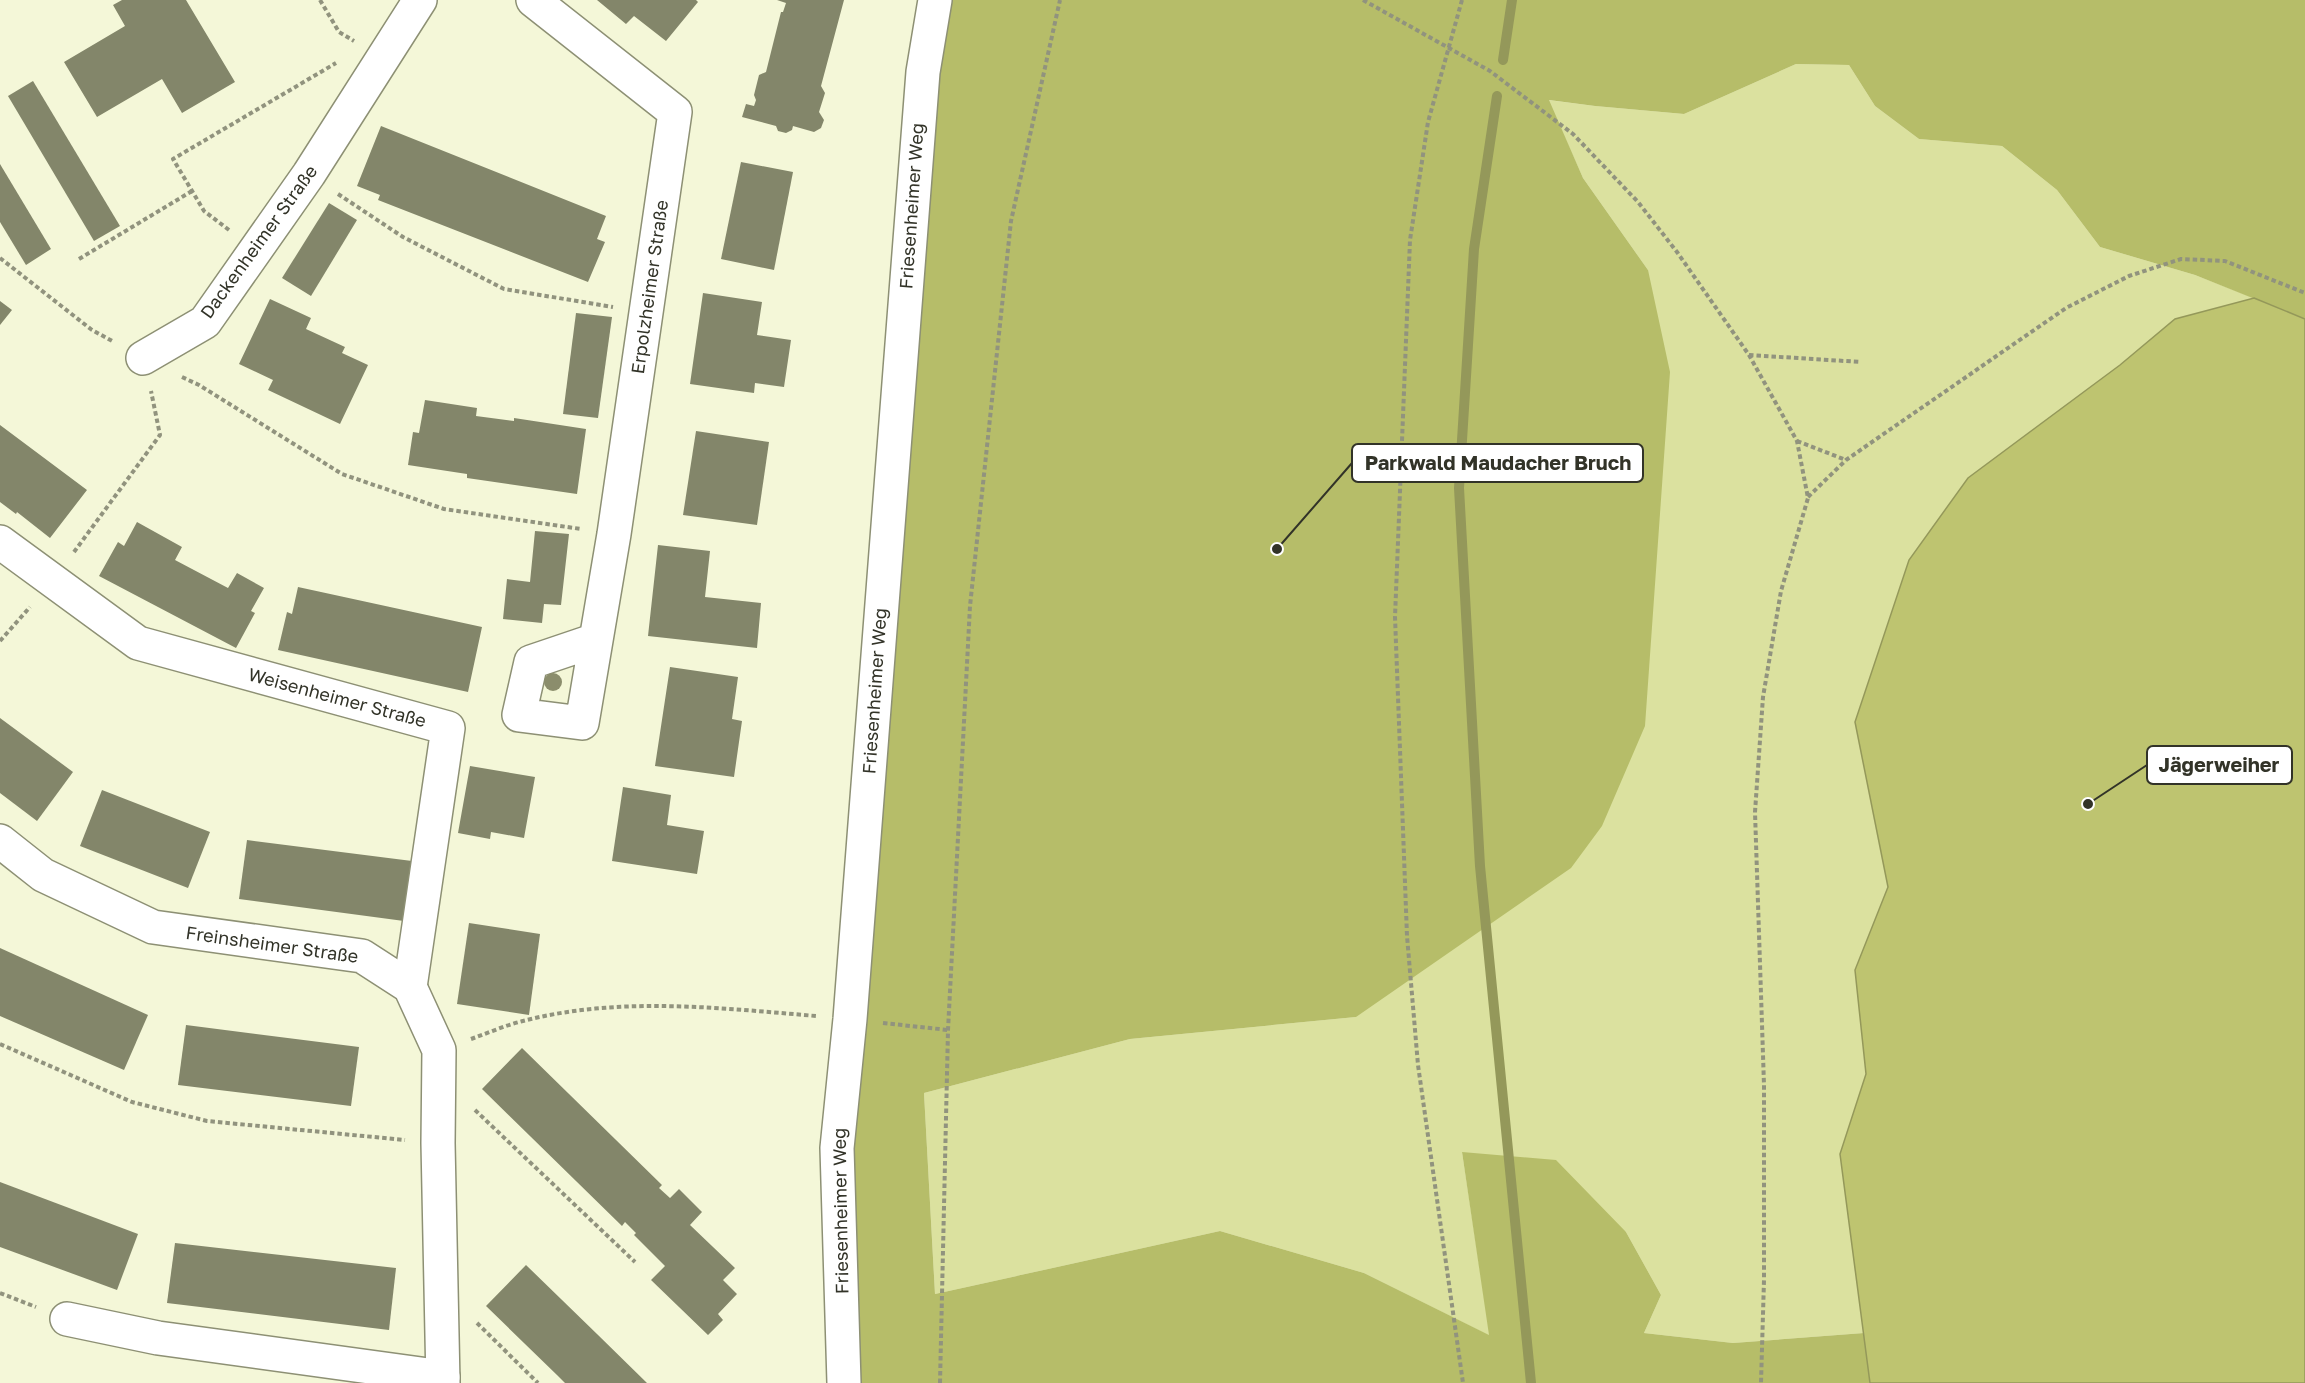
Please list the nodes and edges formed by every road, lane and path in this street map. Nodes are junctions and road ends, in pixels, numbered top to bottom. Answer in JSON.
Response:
{"nodes":[{"id":1,"x":320,"y":0,"type":"edge"},
{"id":2,"x":420,"y":0,"type":"edge"},
{"id":3,"x":533,"y":0,"type":"edge"},
{"id":4,"x":935,"y":0,"type":"edge"},
{"id":5,"x":1060,"y":0,"type":"edge"},
{"id":6,"x":1363,"y":0,"type":"edge"},
{"id":7,"x":1462,"y":0,"type":"edge"},
{"id":8,"x":1449,"y":47,"type":"junction"},
{"id":9,"x":372,"y":53,"type":"junction"},
{"id":10,"x":309,"y":174,"type":"junction"},
{"id":11,"x":192,"y":191,"type":"junction"},
{"id":12,"x":255,"y":251,"type":"junction"},
{"id":13,"x":0,"y":258,"type":"edge"},
{"id":14,"x":79,"y":260,"type":"dead end"},
{"id":15,"x":2305,"y":293,"type":"edge"},
{"id":16,"x":646,"y":312,"type":"junction"},
{"id":17,"x":1749,"y":356,"type":"junction"},
{"id":18,"x":143,"y":358,"type":"junction"},
{"id":19,"x":1861,"y":362,"type":"dead end"},
{"id":20,"x":1797,"y":441,"type":"junction"},
{"id":21,"x":1846,"y":460,"type":"junction"},
{"id":22,"x":1808,"y":498,"type":"junction"},
{"id":23,"x":614,"y":534,"type":"junction"},
{"id":24,"x":0,"y":542,"type":"edge"},
{"id":25,"x":52,"y":582,"type":"junction"},
{"id":26,"x":596,"y":640,"type":"dead end"},
{"id":27,"x":0,"y":641,"type":"edge"},
{"id":28,"x":0,"y":841,"type":"edge"},
{"id":29,"x":411,"y":987,"type":"junction"},
{"id":30,"x":850,"y":1019,"type":"junction"},
{"id":31,"x":948,"y":1030,"type":"junction"},
{"id":32,"x":0,"y":1044,"type":"edge"},
{"id":33,"x":439,"y":1065,"type":"junction"},
{"id":34,"x":438,"y":1143,"type":"junction"},
{"id":35,"x":635,"y":1262,"type":"dead end"},
{"id":36,"x":441,"y":1298,"type":"junction"},
{"id":37,"x":67,"y":1319,"type":"dead end"},
{"id":38,"x":443,"y":1380,"type":"edge"},
{"id":39,"x":538,"y":1383,"type":"edge"},
{"id":40,"x":844,"y":1383,"type":"edge"},
{"id":41,"x":940,"y":1383,"type":"edge"},
{"id":42,"x":1463,"y":1383,"type":"edge"},
{"id":43,"x":1761,"y":1383,"type":"edge"}],
"edges":[{"from":1,"to":9,"type":"path"},
{"from":2,"to":9,"type":"street","name":"Dackenheimer Straße"},
{"from":3,"to":16,"type":"street","name":"Erpolzheimer Straße"},
{"from":4,"to":30,"type":"street","name":"Friesenheimer Weg"},
{"from":5,"to":31,"type":"path"},
{"from":6,"to":8,"type":"path"},
{"from":7,"to":8,"type":"path"},
{"from":8,"to":17,"type":"path"},
{"from":8,"to":42,"type":"path"},
{"from":9,"to":10,"type":"street","name":"Dackenheimer Straße"},
{"from":9,"to":11,"type":"path"},
{"from":10,"to":12,"type":"street","name":"Dackenheimer Straße"},
{"from":10,"to":16,"type":"path"},
{"from":11,"to":12,"type":"path"},
{"from":11,"to":14,"type":"path"},
{"from":12,"to":18,"type":"street","name":"Dackenheimer Straße"},
{"from":13,"to":18,"type":"path"},
{"from":15,"to":21,"type":"path"},
{"from":16,"to":23,"type":"street","name":"Erpolzheimer Straße"},
{"from":17,"to":19,"type":"path"},
{"from":17,"to":20,"type":"path"},
{"from":18,"to":23,"type":"path"},
{"from":18,"to":25,"type":"path"},
{"from":20,"to":21,"type":"path"},
{"from":20,"to":22,"type":"path"},
{"from":21,"to":22,"type":"path"},
{"from":22,"to":43,"type":"path"},
{"from":23,"to":26,"type":"street","name":"Erpolzheimer Straße"},
{"from":24,"to":25,"type":"street","name":"Weisenheimer Straße"},
{"from":25,"to":27,"type":"path"},
{"from":25,"to":29,"type":"street","name":"Weisenheimer Straße"},
{"from":28,"to":29,"type":"street","name":"Freinsheimer Straße"},
{"from":29,"to":33,"type":"street"},
{"from":30,"to":31,"type":"path"},
{"from":30,"to":33,"type":"path"},
{"from":30,"to":40,"type":"street","name":"Friesenheimer Weg"},
{"from":31,"to":41,"type":"path"},
{"from":32,"to":34,"type":"path"},
{"from":33,"to":34,"type":"street"},
{"from":33,"to":35,"type":"path"},
{"from":34,"to":36,"type":"street"},
{"from":36,"to":38,"type":"street"},
{"from":36,"to":39,"type":"path"},
{"from":37,"to":38,"type":"street"}]}
